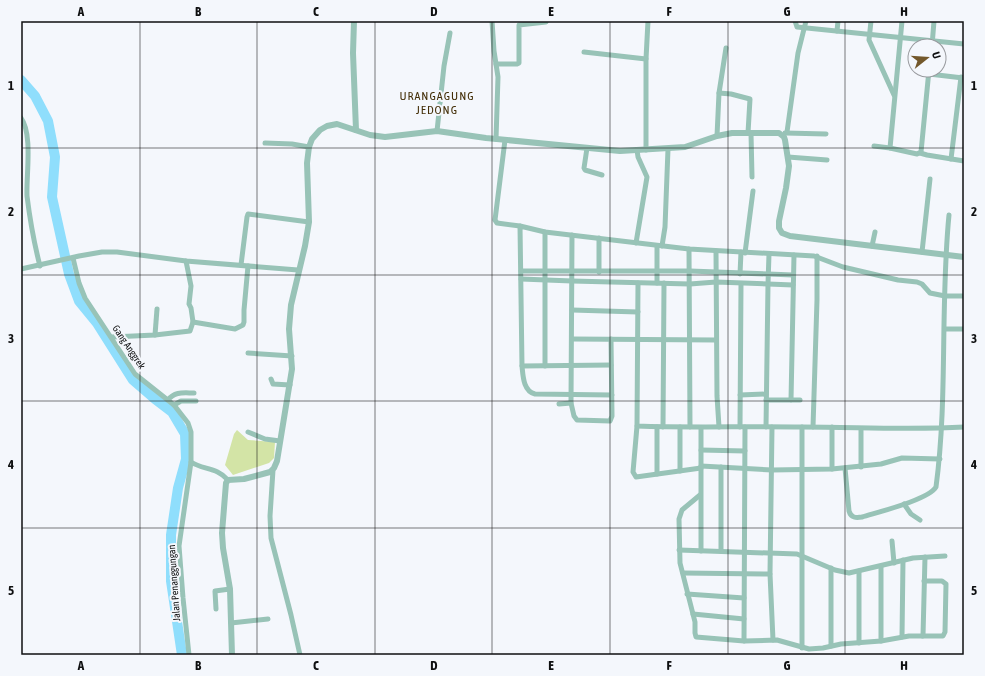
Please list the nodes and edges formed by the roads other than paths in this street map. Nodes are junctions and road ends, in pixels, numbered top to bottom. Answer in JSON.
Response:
{"nodes":[{"id":1,"x":354,"y":21,"type":"edge"},
{"id":2,"x":492,"y":21,"type":"edge"},
{"id":3,"x":648,"y":21,"type":"edge"},
{"id":4,"x":795,"y":21,"type":"edge"},
{"id":5,"x":806,"y":21,"type":"edge"},
{"id":6,"x":838,"y":21,"type":"edge"},
{"id":7,"x":871,"y":21,"type":"edge"},
{"id":8,"x":902,"y":21,"type":"edge"},
{"id":9,"x":934,"y":21,"type":"edge"},
{"id":10,"x":546,"y":22,"type":"dead end"},
{"id":11,"x":805,"y":27,"type":"junction"},
{"id":12,"x":837,"y":31,"type":"junction"},
{"id":13,"x":450,"y":33,"type":"dead end"},
{"id":14,"x":869,"y":35,"type":"junction"},
{"id":15,"x":900,"y":38,"type":"junction"},
{"id":16,"x":933,"y":38,"type":"edge"},
{"id":17,"x":907,"y":39,"type":"edge"},
{"id":18,"x":947,"y":44,"type":"edge"},
{"id":19,"x":964,"y":44,"type":"edge"},
{"id":20,"x":726,"y":48,"type":"dead end"},
{"id":21,"x":584,"y":52,"type":"dead end"},
{"id":22,"x":646,"y":59,"type":"junction"},
{"id":23,"x":496,"y":64,"type":"junction"},
{"id":24,"x":947,"y":75,"type":"edge"},
{"id":25,"x":928,"y":78,"type":"edge"},
{"id":26,"x":962,"y":78,"type":"edge"},
{"id":27,"x":720,"y":93,"type":"junction"},
{"id":28,"x":894,"y":96,"type":"junction"},
{"id":29,"x":21,"y":118,"type":"edge"},
{"id":30,"x":356,"y":130,"type":"junction"},
{"id":31,"x":437,"y":131,"type":"junction"},
{"id":32,"x":750,"y":133,"type":"junction"},
{"id":33,"x":784,"y":133,"type":"junction"},
{"id":34,"x":826,"y":134,"type":"dead end"},
{"id":35,"x":717,"y":136,"type":"junction"},
{"id":36,"x":496,"y":139,"type":"junction"},
{"id":37,"x":505,"y":140,"type":"junction"},
{"id":38,"x":265,"y":142,"type":"dead end"},
{"id":39,"x":874,"y":146,"type":"dead end"},
{"id":40,"x":309,"y":147,"type":"junction"},
{"id":41,"x":587,"y":148,"type":"junction"},
{"id":42,"x":890,"y":148,"type":"junction"},
{"id":43,"x":668,"y":149,"type":"junction"},
{"id":44,"x":637,"y":150,"type":"junction"},
{"id":45,"x":646,"y":150,"type":"junction"},
{"id":46,"x":920,"y":153,"type":"junction"},
{"id":47,"x":788,"y":157,"type":"junction"},
{"id":48,"x":951,"y":159,"type":"junction"},
{"id":49,"x":827,"y":160,"type":"dead end"},
{"id":50,"x":964,"y":161,"type":"edge"},
{"id":51,"x":602,"y":175,"type":"dead end"},
{"id":52,"x":752,"y":177,"type":"dead end"},
{"id":53,"x":930,"y":179,"type":"dead end"},
{"id":54,"x":753,"y":191,"type":"dead end"},
{"id":55,"x":949,"y":215,"type":"dead end"},
{"id":56,"x":309,"y":222,"type":"junction"},
{"id":57,"x":519,"y":226,"type":"junction"},
{"id":58,"x":545,"y":232,"type":"junction"},
{"id":59,"x":875,"y":232,"type":"dead end"},
{"id":60,"x":572,"y":235,"type":"junction"},
{"id":61,"x":599,"y":238,"type":"junction"},
{"id":62,"x":636,"y":243,"type":"junction"},
{"id":63,"x":659,"y":246,"type":"junction"},
{"id":64,"x":872,"y":246,"type":"junction"},
{"id":65,"x":689,"y":249,"type":"junction"},
{"id":66,"x":716,"y":251,"type":"junction"},
{"id":67,"x":743,"y":252,"type":"junction"},
{"id":68,"x":922,"y":252,"type":"junction"},
{"id":69,"x":769,"y":254,"type":"junction"},
{"id":70,"x":794,"y":255,"type":"junction"},
{"id":71,"x":945,"y":255,"type":"junction"},
{"id":72,"x":817,"y":256,"type":"junction"},
{"id":73,"x":964,"y":257,"type":"edge"},
{"id":74,"x":75,"y":258,"type":"junction"},
{"id":75,"x":186,"y":261,"type":"junction"},
{"id":76,"x":241,"y":265,"type":"junction"},
{"id":77,"x":40,"y":266,"type":"junction"},
{"id":78,"x":248,"y":266,"type":"junction"},
{"id":79,"x":21,"y":270,"type":"edge"},
{"id":80,"x":298,"y":270,"type":"junction"},
{"id":81,"x":521,"y":271,"type":"junction"},
{"id":82,"x":546,"y":271,"type":"junction"},
{"id":83,"x":656,"y":271,"type":"junction"},
{"id":84,"x":690,"y":271,"type":"junction"},
{"id":85,"x":572,"y":272,"type":"junction"},
{"id":86,"x":599,"y":272,"type":"junction"},
{"id":87,"x":715,"y":272,"type":"junction"},
{"id":88,"x":740,"y":274,"type":"junction"},
{"id":89,"x":768,"y":274,"type":"junction"},
{"id":90,"x":793,"y":276,"type":"junction"},
{"id":91,"x":521,"y":279,"type":"junction"},
{"id":92,"x":546,"y":280,"type":"junction"},
{"id":93,"x":572,"y":281,"type":"junction"},
{"id":94,"x":716,"y":282,"type":"junction"},
{"id":95,"x":638,"y":283,"type":"junction"},
{"id":96,"x":657,"y":283,"type":"junction"},
{"id":97,"x":664,"y":283,"type":"junction"},
{"id":98,"x":690,"y":284,"type":"junction"},
{"id":99,"x":741,"y":284,"type":"junction"},
{"id":100,"x":768,"y":284,"type":"junction"},
{"id":101,"x":793,"y":285,"type":"junction"},
{"id":102,"x":945,"y":296,"type":"junction"},
{"id":103,"x":964,"y":296,"type":"edge"},
{"id":104,"x":157,"y":309,"type":"dead end"},
{"id":105,"x":572,"y":310,"type":"junction"},
{"id":106,"x":638,"y":312,"type":"junction"},
{"id":107,"x":193,"y":322,"type":"junction"},
{"id":108,"x":944,"y":329,"type":"junction"},
{"id":109,"x":964,"y":329,"type":"edge"},
{"id":110,"x":155,"y":335,"type":"junction"},
{"id":111,"x":112,"y":337,"type":"junction"},
{"id":112,"x":572,"y":339,"type":"junction"},
{"id":113,"x":611,"y":340,"type":"junction"},
{"id":114,"x":638,"y":340,"type":"junction"},
{"id":115,"x":663,"y":340,"type":"junction"},
{"id":116,"x":690,"y":340,"type":"junction"},
{"id":117,"x":716,"y":340,"type":"junction"},
{"id":118,"x":248,"y":354,"type":"dead end"},
{"id":119,"x":292,"y":356,"type":"junction"},
{"id":120,"x":611,"y":365,"type":"junction"},
{"id":121,"x":522,"y":366,"type":"junction"},
{"id":122,"x":545,"y":366,"type":"junction"},
{"id":123,"x":572,"y":366,"type":"junction"},
{"id":124,"x":271,"y":379,"type":"dead end"},
{"id":125,"x":290,"y":385,"type":"junction"},
{"id":126,"x":194,"y":393,"type":"dead end"},
{"id":127,"x":571,"y":394,"type":"junction"},
{"id":128,"x":612,"y":395,"type":"junction"},
{"id":129,"x":740,"y":395,"type":"junction"},
{"id":130,"x":766,"y":397,"type":"junction"},
{"id":131,"x":168,"y":400,"type":"junction"},
{"id":132,"x":791,"y":400,"type":"junction"},
{"id":133,"x":800,"y":400,"type":"dead end"},
{"id":134,"x":196,"y":401,"type":"dead end"},
{"id":135,"x":571,"y":403,"type":"junction"},
{"id":136,"x":559,"y":404,"type":"dead end"},
{"id":137,"x":174,"y":405,"type":"junction"},
{"id":138,"x":637,"y":426,"type":"junction"},
{"id":139,"x":657,"y":427,"type":"junction"},
{"id":140,"x":663,"y":427,"type":"junction"},
{"id":141,"x":680,"y":427,"type":"junction"},
{"id":142,"x":690,"y":427,"type":"junction"},
{"id":143,"x":742,"y":427,"type":"junction"},
{"id":144,"x":766,"y":427,"type":"junction"},
{"id":145,"x":772,"y":427,"type":"junction"},
{"id":146,"x":802,"y":427,"type":"junction"},
{"id":147,"x":813,"y":427,"type":"junction"},
{"id":148,"x":832,"y":427,"type":"junction"},
{"id":149,"x":964,"y":427,"type":"edge"},
{"id":150,"x":701,"y":428,"type":"junction"},
{"id":151,"x":719,"y":428,"type":"junction"},
{"id":152,"x":942,"y":428,"type":"junction"},
{"id":153,"x":861,"y":429,"type":"junction"},
{"id":154,"x":248,"y":432,"type":"dead end"},
{"id":155,"x":280,"y":441,"type":"junction"},
{"id":156,"x":701,"y":450,"type":"junction"},
{"id":157,"x":745,"y":451,"type":"junction"},
{"id":158,"x":940,"y":459,"type":"junction"},
{"id":159,"x":191,"y":462,"type":"junction"},
{"id":160,"x":701,"y":467,"type":"junction"},
{"id":161,"x":721,"y":467,"type":"junction"},
{"id":162,"x":861,"y":467,"type":"junction"},
{"id":163,"x":845,"y":468,"type":"junction"},
{"id":164,"x":744,"y":469,"type":"junction"},
{"id":165,"x":832,"y":469,"type":"junction"},
{"id":166,"x":273,"y":470,"type":"junction"},
{"id":167,"x":772,"y":470,"type":"junction"},
{"id":168,"x":802,"y":470,"type":"junction"},
{"id":169,"x":680,"y":471,"type":"junction"},
{"id":170,"x":657,"y":474,"type":"junction"},
{"id":171,"x":228,"y":480,"type":"junction"},
{"id":172,"x":700,"y":495,"type":"junction"},
{"id":173,"x":904,"y":504,"type":"junction"},
{"id":174,"x":920,"y":520,"type":"dead end"},
{"id":175,"x":892,"y":541,"type":"dead end"},
{"id":176,"x":679,"y":550,"type":"junction"},
{"id":177,"x":701,"y":551,"type":"junction"},
{"id":178,"x":721,"y":551,"type":"junction"},
{"id":179,"x":745,"y":552,"type":"junction"},
{"id":180,"x":771,"y":553,"type":"junction"},
{"id":181,"x":801,"y":555,"type":"junction"},
{"id":182,"x":945,"y":556,"type":"dead end"},
{"id":183,"x":925,"y":557,"type":"junction"},
{"id":184,"x":903,"y":560,"type":"junction"},
{"id":185,"x":894,"y":563,"type":"junction"},
{"id":186,"x":881,"y":566,"type":"junction"},
{"id":187,"x":831,"y":568,"type":"junction"},
{"id":188,"x":859,"y":571,"type":"junction"},
{"id":189,"x":683,"y":573,"type":"junction"},
{"id":190,"x":744,"y":574,"type":"junction"},
{"id":191,"x":770,"y":574,"type":"junction"},
{"id":192,"x":924,"y":580,"type":"junction"},
{"id":193,"x":230,"y":589,"type":"junction"},
{"id":194,"x":687,"y":594,"type":"junction"},
{"id":195,"x":744,"y":598,"type":"junction"},
{"id":196,"x":216,"y":609,"type":"dead end"},
{"id":197,"x":693,"y":614,"type":"junction"},
{"id":198,"x":268,"y":619,"type":"dead end"},
{"id":199,"x":744,"y":619,"type":"junction"},
{"id":200,"x":231,"y":623,"type":"junction"},
{"id":201,"x":923,"y":636,"type":"junction"},
{"id":202,"x":902,"y":637,"type":"junction"},
{"id":203,"x":773,"y":640,"type":"junction"},
{"id":204,"x":744,"y":641,"type":"junction"},
{"id":205,"x":881,"y":641,"type":"junction"},
{"id":206,"x":859,"y":643,"type":"junction"},
{"id":207,"x":830,"y":646,"type":"junction"},
{"id":208,"x":802,"y":648,"type":"junction"},
{"id":209,"x":189,"y":655,"type":"edge"},
{"id":210,"x":232,"y":655,"type":"edge"},
{"id":211,"x":300,"y":655,"type":"edge"}],
"edges":[{"from":1,"to":30,"type":"street"},
{"from":2,"to":23,"type":"street"},
{"from":3,"to":22,"type":"street"},
{"from":4,"to":11,"type":"street"},
{"from":5,"to":11,"type":"street"},
{"from":6,"to":12,"type":"street"},
{"from":7,"to":14,"type":"street"},
{"from":8,"to":15,"type":"street"},
{"from":9,"to":16,"type":"street"},
{"from":10,"to":23,"type":"street"},
{"from":11,"to":12,"type":"street"},
{"from":11,"to":33,"type":"street"},
{"from":12,"to":14,"type":"street"},
{"from":13,"to":31,"type":"street"},
{"from":14,"to":15,"type":"street"},
{"from":14,"to":28,"type":"street"},
{"from":15,"to":17,"type":"street"},
{"from":15,"to":28,"type":"street"},
{"from":18,"to":19,"type":"street"},
{"from":20,"to":27,"type":"street"},
{"from":21,"to":22,"type":"street"},
{"from":22,"to":45,"type":"street"},
{"from":23,"to":36,"type":"street"},
{"from":24,"to":26,"type":"street"},
{"from":25,"to":46,"type":"street"},
{"from":26,"to":48,"type":"street"},
{"from":27,"to":32,"type":"street"},
{"from":27,"to":35,"type":"street"},
{"from":28,"to":42,"type":"street"},
{"from":29,"to":77,"type":"street"},
{"from":30,"to":31,"type":"street"},
{"from":30,"to":40,"type":"street"},
{"from":31,"to":36,"type":"street"},
{"from":32,"to":33,"type":"street"},
{"from":32,"to":35,"type":"street"},
{"from":32,"to":52,"type":"street"},
{"from":33,"to":34,"type":"street"},
{"from":33,"to":47,"type":"street"},
{"from":35,"to":43,"type":"street"},
{"from":36,"to":37,"type":"street"},
{"from":37,"to":41,"type":"street"},
{"from":37,"to":57,"type":"street"},
{"from":38,"to":40,"type":"street"},
{"from":39,"to":42,"type":"street"},
{"from":40,"to":56,"type":"street"},
{"from":41,"to":44,"type":"street"},
{"from":41,"to":51,"type":"street"},
{"from":42,"to":46,"type":"street"},
{"from":43,"to":45,"type":"street"},
{"from":43,"to":63,"type":"street"},
{"from":44,"to":45,"type":"street"},
{"from":44,"to":62,"type":"street"},
{"from":46,"to":48,"type":"street"},
{"from":47,"to":49,"type":"street"},
{"from":47,"to":64,"type":"street"},
{"from":48,"to":50,"type":"street"},
{"from":53,"to":68,"type":"street"},
{"from":54,"to":67,"type":"street"},
{"from":55,"to":71,"type":"street"},
{"from":56,"to":76,"type":"street"},
{"from":56,"to":80,"type":"street"},
{"from":57,"to":58,"type":"street"},
{"from":57,"to":81,"type":"street"},
{"from":58,"to":60,"type":"street"},
{"from":58,"to":82,"type":"street"},
{"from":59,"to":64,"type":"street"},
{"from":60,"to":61,"type":"street"},
{"from":60,"to":85,"type":"street"},
{"from":61,"to":62,"type":"street"},
{"from":61,"to":86,"type":"street"},
{"from":62,"to":63,"type":"street"},
{"from":63,"to":65,"type":"street"},
{"from":63,"to":83,"type":"street"},
{"from":64,"to":68,"type":"street"},
{"from":65,"to":66,"type":"street"},
{"from":65,"to":84,"type":"street"},
{"from":66,"to":67,"type":"street"},
{"from":66,"to":87,"type":"street"},
{"from":67,"to":69,"type":"street"},
{"from":67,"to":88,"type":"street"},
{"from":68,"to":71,"type":"street"},
{"from":69,"to":70,"type":"street"},
{"from":69,"to":89,"type":"street"},
{"from":70,"to":72,"type":"street"},
{"from":70,"to":90,"type":"street"},
{"from":71,"to":73,"type":"street"},
{"from":71,"to":102,"type":"street"},
{"from":72,"to":102,"type":"street"},
{"from":72,"to":147,"type":"street"},
{"from":74,"to":75,"type":"street"},
{"from":74,"to":77,"type":"street"},
{"from":74,"to":111,"type":"street","name":"Gang Anggrek"},
{"from":75,"to":76,"type":"street"},
{"from":75,"to":107,"type":"street"},
{"from":76,"to":78,"type":"street"},
{"from":77,"to":79,"type":"street"},
{"from":78,"to":80,"type":"street"},
{"from":78,"to":107,"type":"street"},
{"from":80,"to":119,"type":"street"},
{"from":81,"to":82,"type":"street"},
{"from":81,"to":91,"type":"street"},
{"from":82,"to":85,"type":"street"},
{"from":82,"to":92,"type":"street"},
{"from":83,"to":84,"type":"street"},
{"from":83,"to":86,"type":"street"},
{"from":83,"to":96,"type":"street"},
{"from":84,"to":87,"type":"street"},
{"from":84,"to":98,"type":"street"},
{"from":85,"to":86,"type":"street"},
{"from":85,"to":93,"type":"street"},
{"from":87,"to":88,"type":"street"},
{"from":87,"to":94,"type":"street"},
{"from":88,"to":89,"type":"street"},
{"from":89,"to":90,"type":"street"},
{"from":89,"to":100,"type":"street"},
{"from":90,"to":101,"type":"street"},
{"from":91,"to":92,"type":"street"},
{"from":91,"to":121,"type":"street"},
{"from":92,"to":93,"type":"street"},
{"from":92,"to":122,"type":"street"},
{"from":93,"to":95,"type":"street"},
{"from":93,"to":105,"type":"street"},
{"from":94,"to":98,"type":"street"},
{"from":94,"to":99,"type":"street"},
{"from":94,"to":117,"type":"street"},
{"from":95,"to":96,"type":"street"},
{"from":95,"to":106,"type":"street"},
{"from":96,"to":97,"type":"street"},
{"from":97,"to":98,"type":"street"},
{"from":97,"to":115,"type":"street"},
{"from":98,"to":116,"type":"street"},
{"from":99,"to":100,"type":"street"},
{"from":99,"to":129,"type":"street"},
{"from":100,"to":101,"type":"street"},
{"from":100,"to":130,"type":"street"},
{"from":101,"to":132,"type":"street"},
{"from":102,"to":103,"type":"street"},
{"from":102,"to":108,"type":"street"},
{"from":104,"to":110,"type":"street"},
{"from":105,"to":106,"type":"street"},
{"from":105,"to":112,"type":"street"},
{"from":106,"to":114,"type":"street"},
{"from":107,"to":110,"type":"street"},
{"from":108,"to":109,"type":"street"},
{"from":108,"to":152,"type":"street"},
{"from":110,"to":111,"type":"street"},
{"from":111,"to":131,"type":"street","name":"Gang Anggrek"},
{"from":112,"to":113,"type":"street"},
{"from":112,"to":123,"type":"street"},
{"from":113,"to":114,"type":"street"},
{"from":113,"to":120,"type":"street"},
{"from":114,"to":115,"type":"street"},
{"from":114,"to":138,"type":"street"},
{"from":115,"to":116,"type":"street"},
{"from":115,"to":140,"type":"street"},
{"from":116,"to":117,"type":"street"},
{"from":116,"to":142,"type":"street"},
{"from":117,"to":151,"type":"street"},
{"from":118,"to":119,"type":"street"},
{"from":119,"to":125,"type":"street"},
{"from":120,"to":123,"type":"street"},
{"from":120,"to":128,"type":"street"},
{"from":121,"to":122,"type":"street"},
{"from":121,"to":127,"type":"street"},
{"from":122,"to":123,"type":"street"},
{"from":123,"to":127,"type":"street"},
{"from":124,"to":125,"type":"street"},
{"from":125,"to":155,"type":"street"},
{"from":126,"to":131,"type":"street"},
{"from":127,"to":128,"type":"street"},
{"from":127,"to":135,"type":"street"},
{"from":128,"to":135,"type":"street"},
{"from":129,"to":130,"type":"street"},
{"from":129,"to":143,"type":"street"},
{"from":130,"to":132,"type":"street"},
{"from":130,"to":144,"type":"street"},
{"from":131,"to":137,"type":"street","name":"Gang Anggrek"},
{"from":132,"to":133,"type":"street"},
{"from":134,"to":137,"type":"street"},
{"from":135,"to":136,"type":"street"},
{"from":137,"to":159,"type":"street","name":"Gang Anggrek"},
{"from":138,"to":139,"type":"street"},
{"from":138,"to":170,"type":"street"},
{"from":139,"to":140,"type":"street"},
{"from":139,"to":170,"type":"street"},
{"from":140,"to":141,"type":"street"},
{"from":141,"to":142,"type":"street"},
{"from":141,"to":169,"type":"street"},
{"from":142,"to":150,"type":"street"},
{"from":143,"to":144,"type":"street"},
{"from":143,"to":151,"type":"street"},
{"from":143,"to":157,"type":"street"},
{"from":144,"to":145,"type":"street"},
{"from":145,"to":146,"type":"street"},
{"from":145,"to":167,"type":"street"},
{"from":146,"to":147,"type":"street"},
{"from":146,"to":168,"type":"street"},
{"from":147,"to":148,"type":"street"},
{"from":148,"to":153,"type":"street"},
{"from":148,"to":165,"type":"street"},
{"from":149,"to":152,"type":"street"},
{"from":150,"to":151,"type":"street"},
{"from":150,"to":156,"type":"street"},
{"from":152,"to":153,"type":"street"},
{"from":152,"to":158,"type":"street"},
{"from":153,"to":162,"type":"street"},
{"from":154,"to":155,"type":"street"},
{"from":155,"to":166,"type":"street"},
{"from":156,"to":157,"type":"street"},
{"from":156,"to":160,"type":"street"},
{"from":157,"to":164,"type":"street"},
{"from":158,"to":162,"type":"street"},
{"from":158,"to":173,"type":"street"},
{"from":159,"to":171,"type":"street"},
{"from":159,"to":209,"type":"street","name":"Jalan Penanggungan"},
{"from":160,"to":161,"type":"street"},
{"from":160,"to":169,"type":"street"},
{"from":160,"to":172,"type":"street"},
{"from":161,"to":164,"type":"street"},
{"from":161,"to":178,"type":"street"},
{"from":162,"to":163,"type":"street"},
{"from":163,"to":165,"type":"street"},
{"from":163,"to":173,"type":"street"},
{"from":164,"to":167,"type":"street"},
{"from":164,"to":179,"type":"street"},
{"from":165,"to":168,"type":"street"},
{"from":166,"to":171,"type":"street"},
{"from":166,"to":211,"type":"street"},
{"from":167,"to":168,"type":"street"},
{"from":167,"to":180,"type":"street"},
{"from":168,"to":181,"type":"street"},
{"from":169,"to":170,"type":"street"},
{"from":171,"to":193,"type":"street"},
{"from":172,"to":176,"type":"street"},
{"from":172,"to":177,"type":"street"},
{"from":173,"to":174,"type":"street"},
{"from":175,"to":185,"type":"street"},
{"from":176,"to":177,"type":"street"},
{"from":176,"to":189,"type":"street"},
{"from":177,"to":178,"type":"street"},
{"from":178,"to":179,"type":"street"},
{"from":179,"to":180,"type":"street"},
{"from":179,"to":190,"type":"street"},
{"from":180,"to":181,"type":"street"},
{"from":180,"to":191,"type":"street"},
{"from":181,"to":187,"type":"street"},
{"from":181,"to":208,"type":"street"},
{"from":182,"to":183,"type":"street"},
{"from":183,"to":184,"type":"street"},
{"from":183,"to":192,"type":"street"},
{"from":184,"to":185,"type":"street"},
{"from":184,"to":202,"type":"street"},
{"from":185,"to":186,"type":"street"},
{"from":186,"to":188,"type":"street"},
{"from":186,"to":205,"type":"street"},
{"from":187,"to":188,"type":"street"},
{"from":187,"to":207,"type":"street"},
{"from":188,"to":206,"type":"street"},
{"from":189,"to":190,"type":"street"},
{"from":189,"to":194,"type":"street"},
{"from":190,"to":191,"type":"street"},
{"from":190,"to":195,"type":"street"},
{"from":191,"to":203,"type":"street"},
{"from":192,"to":201,"type":"street"},
{"from":192,"to":201,"type":"street"},
{"from":193,"to":196,"type":"street"},
{"from":193,"to":200,"type":"street"},
{"from":194,"to":195,"type":"street"},
{"from":194,"to":197,"type":"street"},
{"from":195,"to":199,"type":"street"},
{"from":197,"to":199,"type":"street"},
{"from":197,"to":204,"type":"street"},
{"from":198,"to":200,"type":"street"},
{"from":199,"to":204,"type":"street"},
{"from":200,"to":210,"type":"street"},
{"from":201,"to":202,"type":"street"},
{"from":202,"to":205,"type":"street"},
{"from":203,"to":204,"type":"street"},
{"from":203,"to":208,"type":"street"},
{"from":205,"to":206,"type":"street"},
{"from":206,"to":207,"type":"street"},
{"from":207,"to":208,"type":"street"}]}
